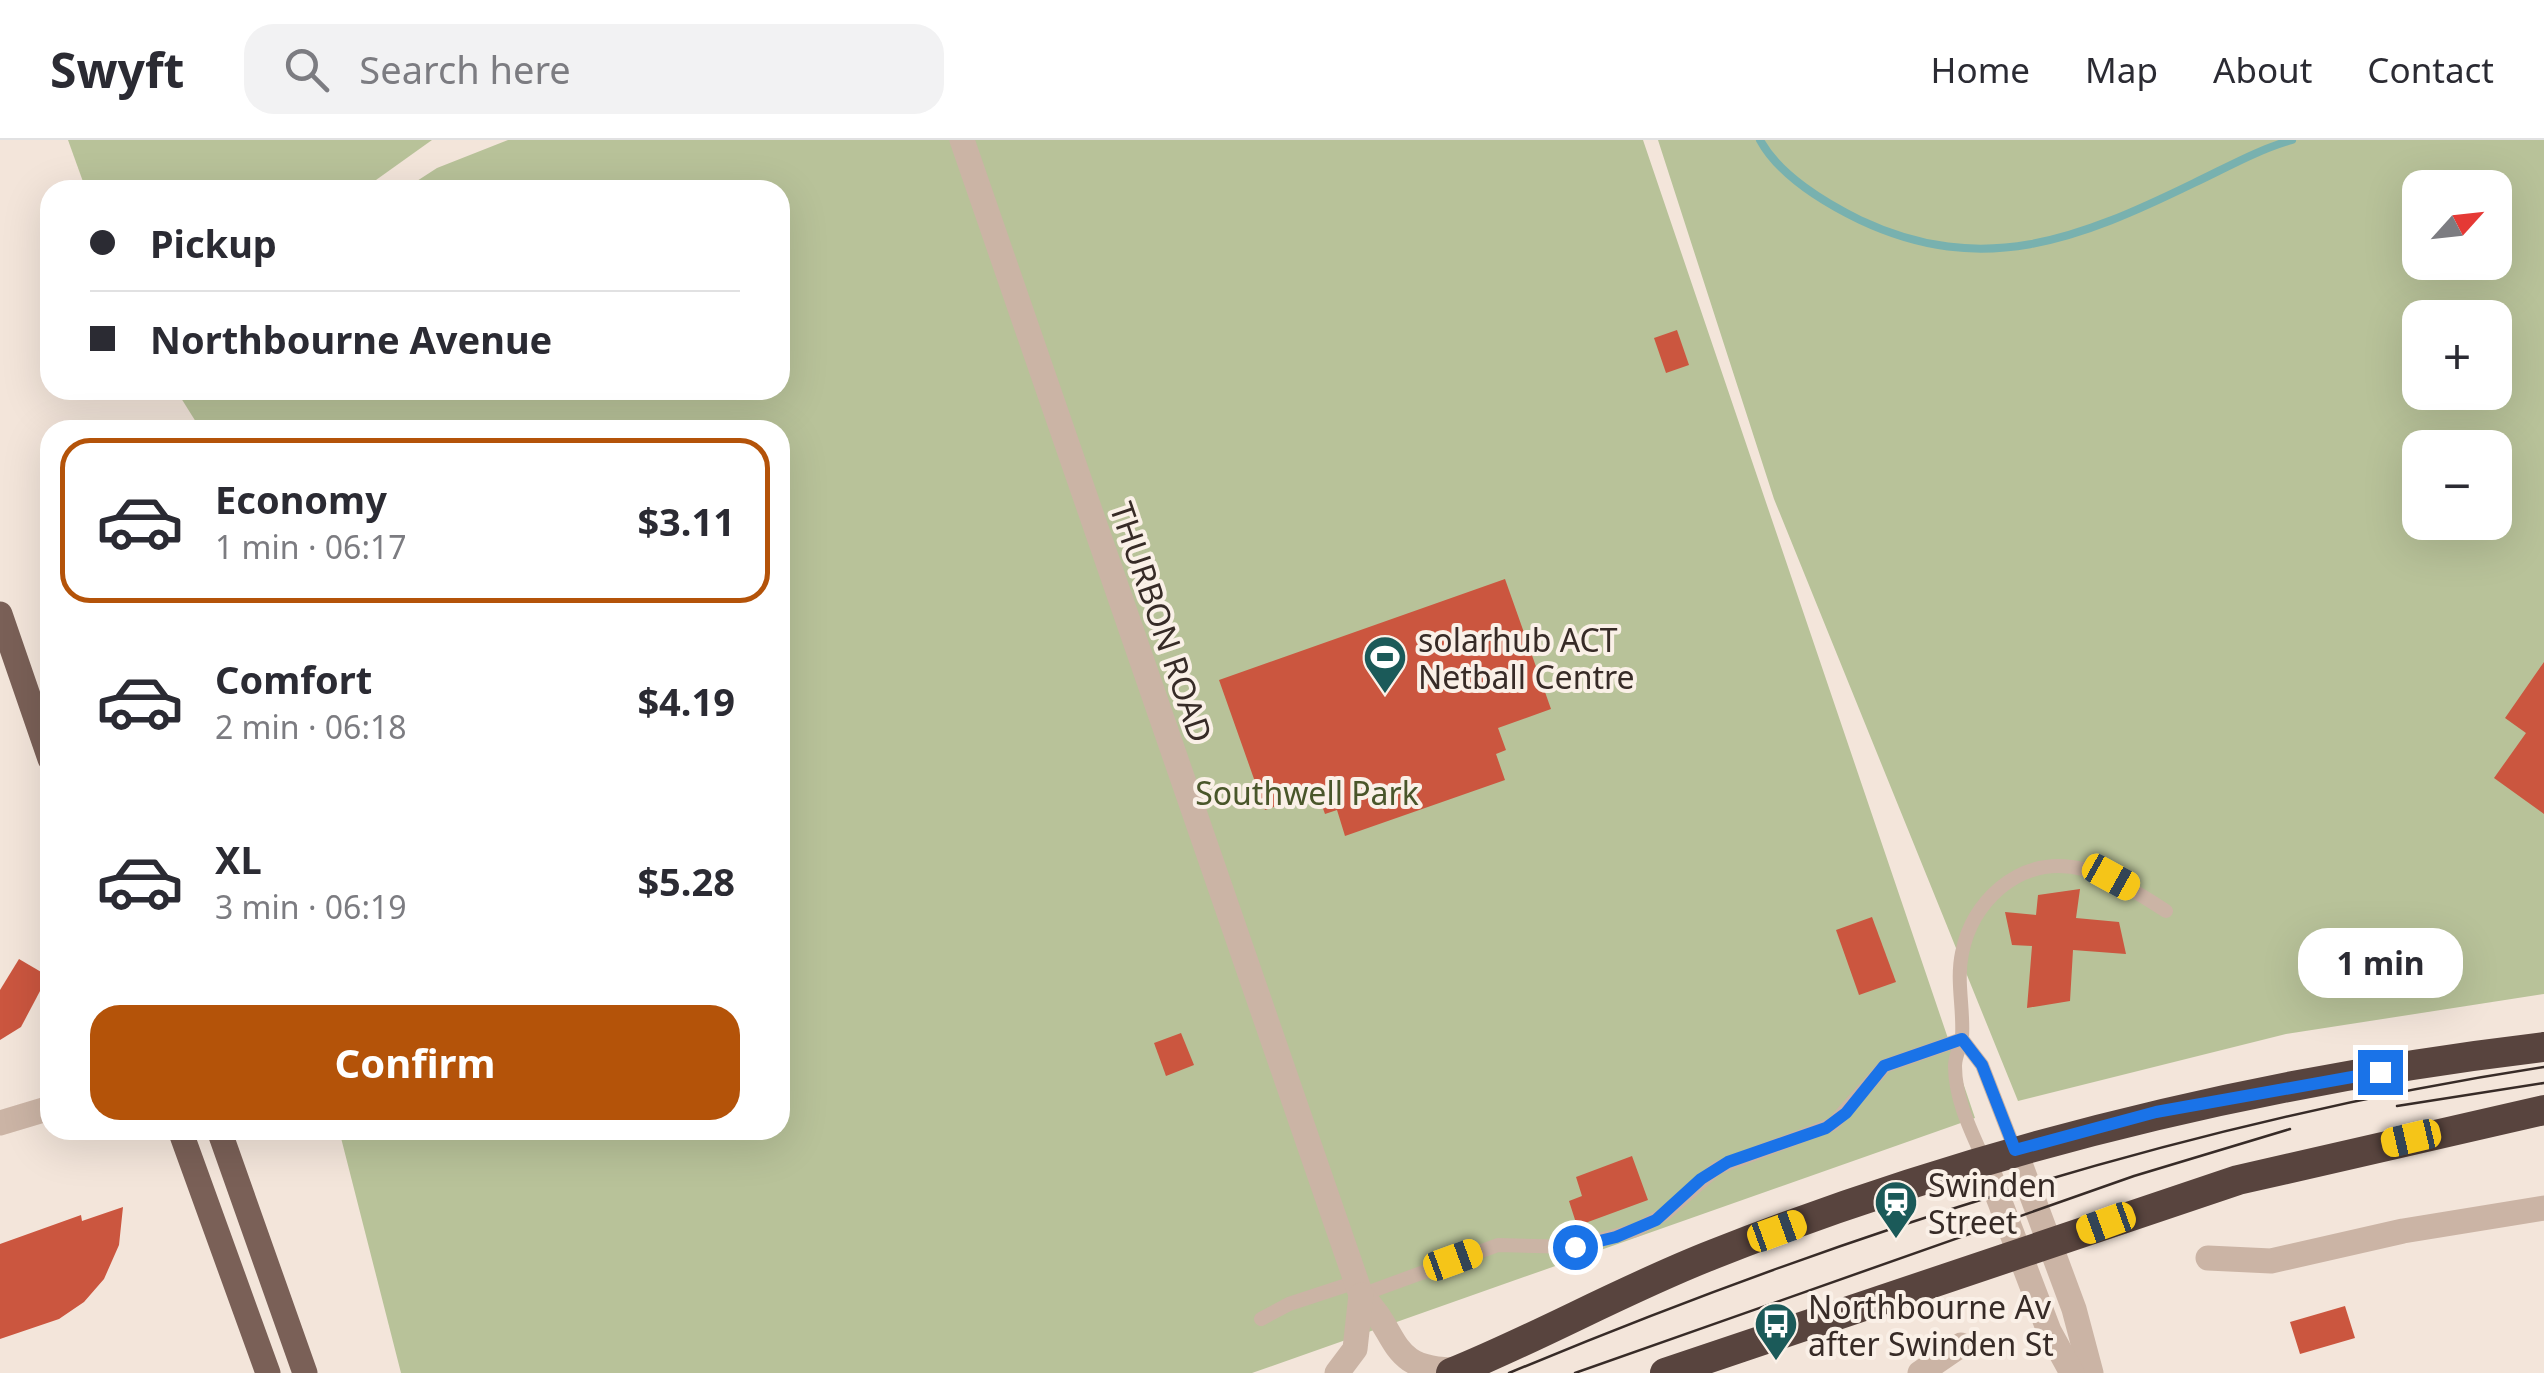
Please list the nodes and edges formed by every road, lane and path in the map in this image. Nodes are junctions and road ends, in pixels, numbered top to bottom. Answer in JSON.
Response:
{"nodes":[{"id":1,"x":962,"y":140,"type":"edge"},
{"id":2,"x":0,"y":614,"type":"edge"},
{"id":3,"x":40,"y":733,"type":"edge"},
{"id":4,"x":2166,"y":911,"type":"dead end"},
{"id":5,"x":1962,"y":1039,"type":"junction"},
{"id":6,"x":2544,"y":1047,"type":"edge"},
{"id":7,"x":2544,"y":1110,"type":"edge"},
{"id":8,"x":40,"y":1111,"type":"edge"},
{"id":9,"x":0,"y":1124,"type":"edge"},
{"id":10,"x":184,"y":1140,"type":"edge"},
{"id":11,"x":223,"y":1140,"type":"edge"},
{"id":12,"x":2015,"y":1150,"type":"junction"},
{"id":13,"x":1984,"y":1160,"type":"junction"},
{"id":14,"x":2544,"y":1208,"type":"edge"},
{"id":15,"x":2050,"y":1243,"type":"junction"},
{"id":16,"x":2020,"y":1254,"type":"junction"},
{"id":17,"x":2208,"y":1258,"type":"dead end"},
{"id":18,"x":1358,"y":1288,"type":"junction"},
{"id":19,"x":1261,"y":1319,"type":"dead end"},
{"id":20,"x":1961,"y":1346,"type":"dead end"},
{"id":21,"x":1455,"y":1372,"type":"edge"},
{"id":22,"x":268,"y":1373,"type":"edge"},
{"id":23,"x":305,"y":1373,"type":"edge"},
{"id":24,"x":1337,"y":1373,"type":"edge"},
{"id":25,"x":1665,"y":1373,"type":"edge"},
{"id":26,"x":1920,"y":1373,"type":"edge"},
{"id":27,"x":2072,"y":1373,"type":"edge"},
{"id":28,"x":2091,"y":1373,"type":"edge"}],
"edges":[{"from":1,"to":18,"type":"street","name":"THURBON ROAD"},
{"from":2,"to":3,"type":"main road"},
{"from":4,"to":5,"type":"lane"},
{"from":5,"to":12,"type":"lane"},
{"from":5,"to":13,"type":"lane"},
{"from":5,"to":18,"type":"lane"},
{"from":6,"to":12,"type":"highway"},
{"from":7,"to":15,"type":"highway"},
{"from":8,"to":9,"type":"street"},
{"from":10,"to":22,"type":"main road"},
{"from":11,"to":23,"type":"main road"},
{"from":12,"to":13,"type":"highway"},
{"from":12,"to":15,"type":"street"},
{"from":13,"to":16,"type":"street"},
{"from":13,"to":21,"type":"highway"},
{"from":14,"to":17,"type":"street"},
{"from":15,"to":16,"type":"highway"},
{"from":15,"to":28,"type":"street"},
{"from":16,"to":25,"type":"highway"},
{"from":16,"to":27,"type":"street"},
{"from":18,"to":19,"type":"lane"},
{"from":18,"to":21,"type":"street","name":"THURBON ROAD"},
{"from":18,"to":24,"type":"street","name":"THURBON ROAD"},
{"from":20,"to":26,"type":"street"}]}
